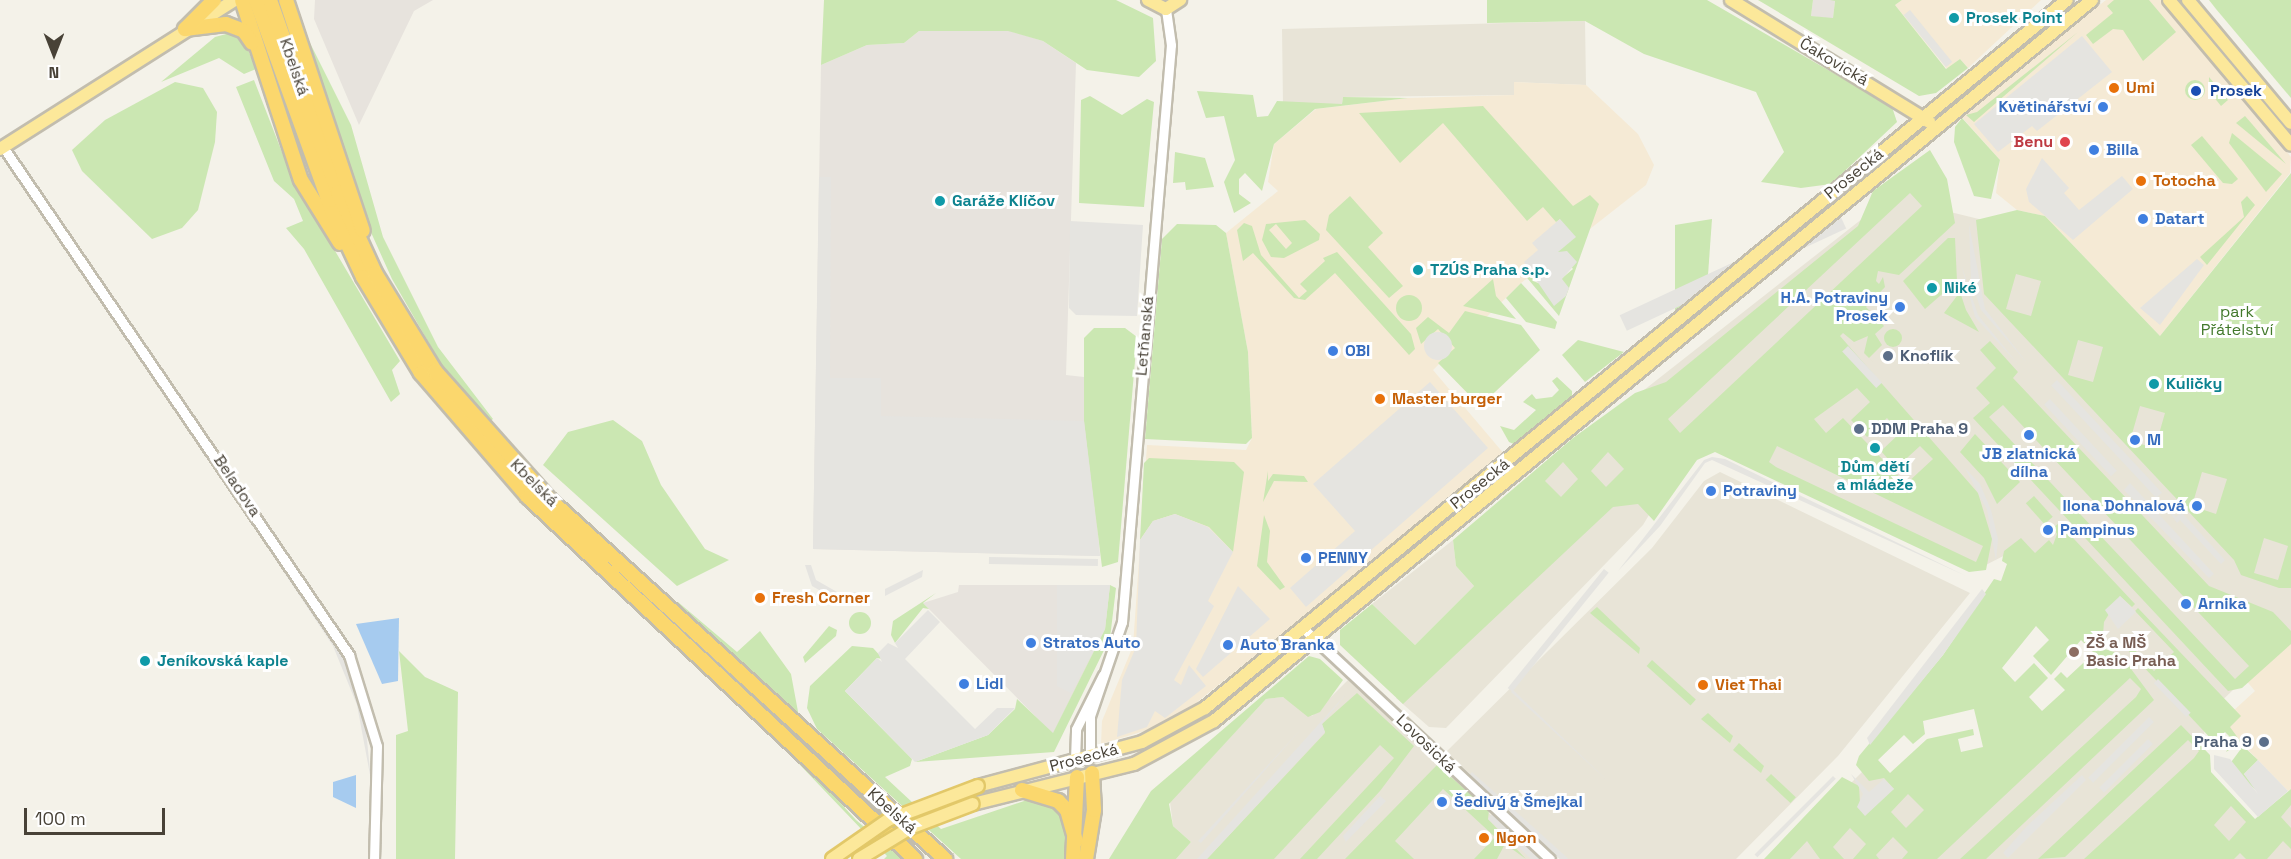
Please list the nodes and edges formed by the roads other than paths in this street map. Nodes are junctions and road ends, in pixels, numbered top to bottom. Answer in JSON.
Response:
{"nodes":[{"id":1,"x":214,"y":0,"type":"edge"},
{"id":2,"x":234,"y":0,"type":"edge"},
{"id":3,"x":242,"y":0,"type":"edge"},
{"id":4,"x":256,"y":0,"type":"edge"},
{"id":5,"x":270,"y":0,"type":"edge"},
{"id":6,"x":286,"y":0,"type":"edge"},
{"id":7,"x":298,"y":0,"type":"edge"},
{"id":8,"x":1148,"y":0,"type":"edge"},
{"id":9,"x":1180,"y":0,"type":"edge"},
{"id":10,"x":1731,"y":0,"type":"edge"},
{"id":11,"x":2067,"y":0,"type":"edge"},
{"id":12,"x":2092,"y":0,"type":"edge"},
{"id":13,"x":2169,"y":0,"type":"edge"},
{"id":14,"x":2188,"y":0,"type":"edge"},
{"id":15,"x":1166,"y":9,"type":"junction"},
{"id":16,"x":185,"y":29,"type":"junction"},
{"id":17,"x":309,"y":61,"type":"junction"},
{"id":18,"x":264,"y":70,"type":"junction"},
{"id":19,"x":1925,"y":117,"type":"junction"},
{"id":20,"x":2291,"y":123,"type":"edge"},
{"id":21,"x":1934,"y":128,"type":"junction"},
{"id":22,"x":2291,"y":145,"type":"edge"},
{"id":23,"x":1,"y":148,"type":"edge"},
{"id":24,"x":369,"y":275,"type":"junction"},
{"id":25,"x":1303,"y":628,"type":"junction"},
{"id":26,"x":1314,"y":638,"type":"junction"},
{"id":27,"x":1111,"y":663,"type":"junction"},
{"id":28,"x":1090,"y":756,"type":"junction"},
{"id":29,"x":1075,"y":760,"type":"junction"},
{"id":30,"x":1092,"y":773,"type":"junction"},
{"id":31,"x":1077,"y":777,"type":"junction"},
{"id":32,"x":1022,"y":790,"type":"junction"},
{"id":33,"x":1076,"y":841,"type":"junction"},
{"id":34,"x":374,"y":859,"type":"edge"},
{"id":35,"x":832,"y":859,"type":"edge"},
{"id":36,"x":859,"y":859,"type":"edge"},
{"id":37,"x":915,"y":859,"type":"edge"},
{"id":38,"x":945,"y":859,"type":"edge"},
{"id":39,"x":1073,"y":859,"type":"edge"},
{"id":40,"x":1086,"y":859,"type":"edge"},
{"id":41,"x":1550,"y":859,"type":"edge"}],
"edges":[{"from":1,"to":16,"type":"highway"},
{"from":2,"to":16,"type":"main road"},
{"from":3,"to":18,"type":"highway"},
{"from":4,"to":24,"type":"highway","name":"Kbelská"},
{"from":5,"to":24,"type":"highway","name":"Kbelská"},
{"from":6,"to":17,"type":"highway"},
{"from":7,"to":17,"type":"highway"},
{"from":8,"to":15,"type":"main road"},
{"from":9,"to":15,"type":"main road"},
{"from":10,"to":19,"type":"main road","name":"Čakovická"},
{"from":11,"to":19,"type":"main road","name":"Prosecká"},
{"from":12,"to":21,"type":"main road","name":"Prosecká"},
{"from":13,"to":22,"type":"main road"},
{"from":14,"to":20,"type":"main road"},
{"from":15,"to":27,"type":"street","name":"Letňanská"},
{"from":16,"to":18,"type":"highway"},
{"from":16,"to":23,"type":"main road"},
{"from":17,"to":24,"type":"highway"},
{"from":18,"to":24,"type":"highway"},
{"from":19,"to":21,"type":"main road","name":"Čakovická"},
{"from":19,"to":25,"type":"main road","name":"Prosecká"},
{"from":21,"to":26,"type":"main road","name":"Prosecká"},
{"from":23,"to":34,"type":"street","name":"Beladova"},
{"from":24,"to":37,"type":"highway","name":"Kbelská"},
{"from":24,"to":38,"type":"highway","name":"Kbelská"},
{"from":25,"to":26,"type":"street","name":"Lovosická"},
{"from":25,"to":28,"type":"main road","name":"Prosecká"},
{"from":26,"to":30,"type":"main road","name":"Prosecká"},
{"from":26,"to":41,"type":"street","name":"Lovosická"},
{"from":27,"to":28,"type":"street","name":"Letňanská"},
{"from":27,"to":29,"type":"street","name":"Letňanská"},
{"from":28,"to":29,"type":"main road","name":"Prosecká"},
{"from":28,"to":30,"type":"main road"},
{"from":29,"to":31,"type":"main road"},
{"from":29,"to":35,"type":"main road","name":"Prosecká","bridge":true},
{"from":30,"to":31,"type":"main road","name":"Prosecká"},
{"from":30,"to":40,"type":"highway"},
{"from":31,"to":32,"type":"main road","name":"Prosecká"},
{"from":31,"to":33,"type":"highway"},
{"from":32,"to":33,"type":"highway"},
{"from":32,"to":36,"type":"main road","name":"Prosecká","bridge":true},
{"from":33,"to":39,"type":"highway"}]}
